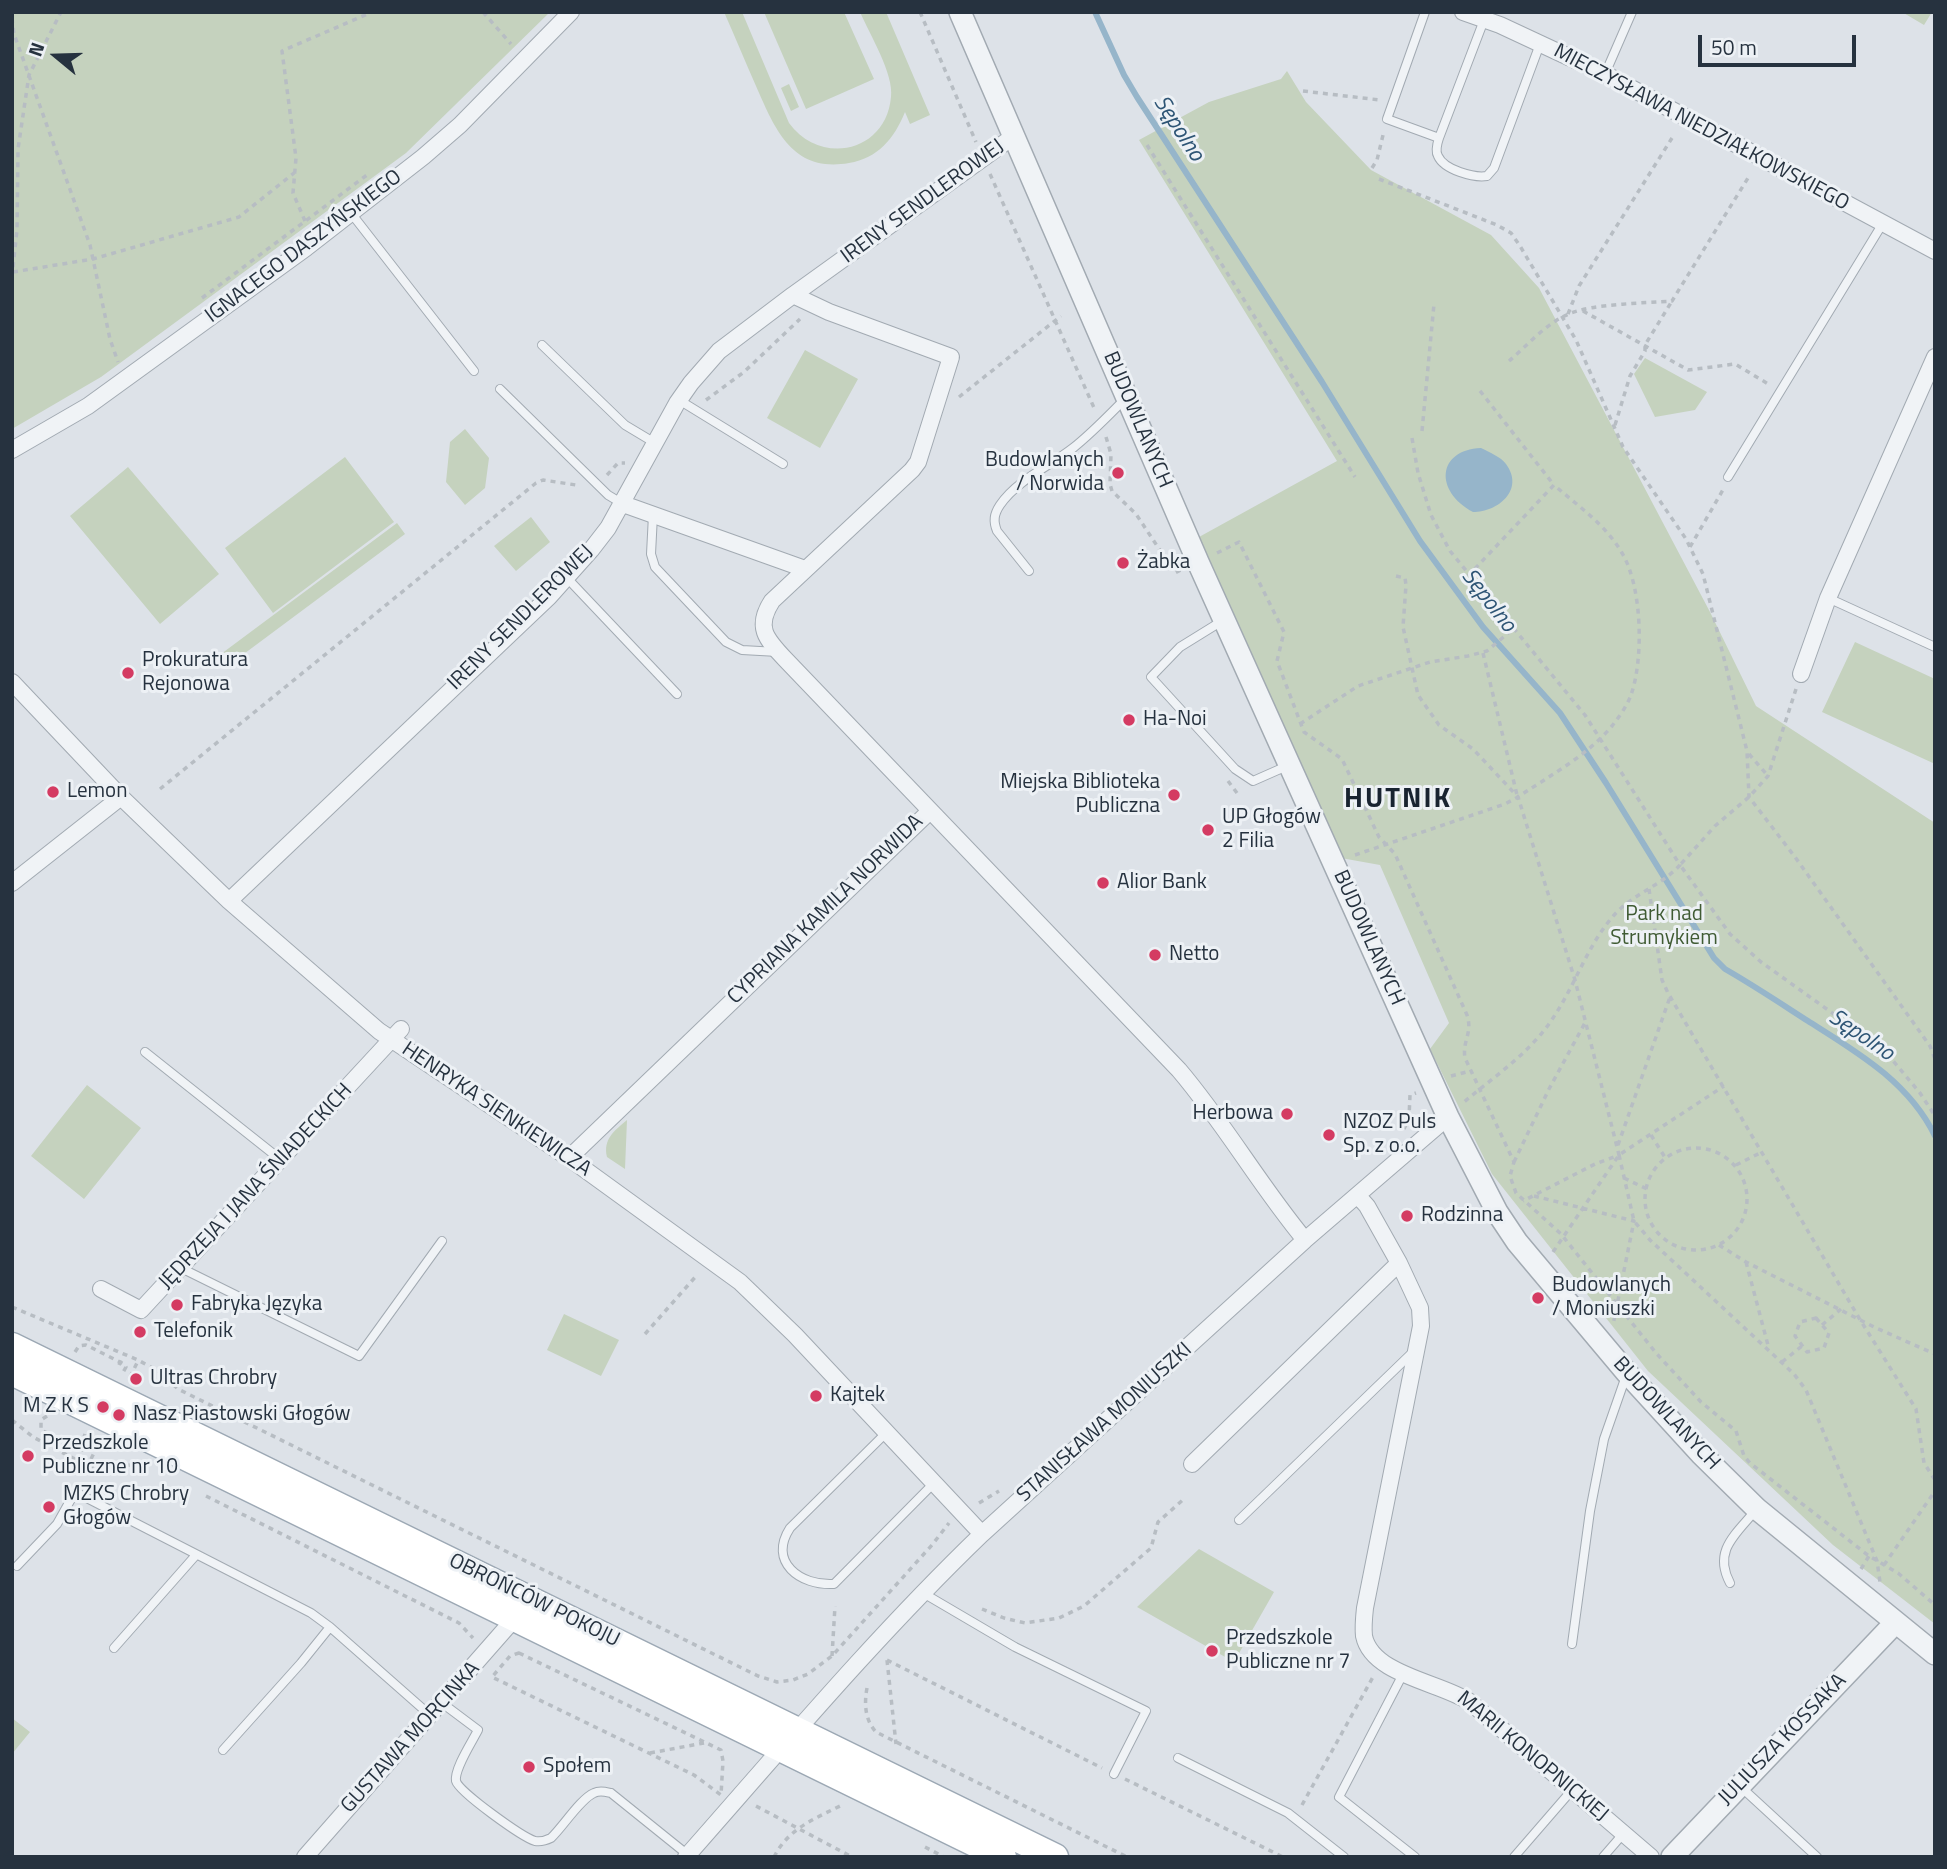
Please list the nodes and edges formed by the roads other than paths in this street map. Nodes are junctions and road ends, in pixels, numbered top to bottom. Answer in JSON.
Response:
{"nodes":[{"id":1,"x":571,"y":12,"type":"edge"},
{"id":2,"x":960,"y":12,"type":"edge"},
{"id":3,"x":1425,"y":12,"type":"edge"},
{"id":4,"x":1463,"y":12,"type":"edge"},
{"id":5,"x":1632,"y":12,"type":"edge"},
{"id":6,"x":1484,"y":20,"type":"junction"},
{"id":7,"x":1540,"y":44,"type":"junction"},
{"id":8,"x":1605,"y":74,"type":"junction"},
{"id":9,"x":1014,"y":136,"type":"junction"},
{"id":10,"x":1439,"y":138,"type":"junction"},
{"id":11,"x":351,"y":213,"type":"junction"},
{"id":12,"x":1883,"y":223,"type":"junction"},
{"id":13,"x":1935,"y":251,"type":"edge"},
{"id":14,"x":793,"y":295,"type":"junction"},
{"id":15,"x":542,"y":345,"type":"dead end"},
{"id":16,"x":1935,"y":357,"type":"edge"},
{"id":17,"x":474,"y":370,"type":"dead end"},
{"id":18,"x":500,"y":389,"type":"dead end"},
{"id":19,"x":1127,"y":397,"type":"junction"},
{"id":20,"x":679,"y":400,"type":"junction"},
{"id":21,"x":655,"y":443,"type":"junction"},
{"id":22,"x":12,"y":450,"type":"edge"},
{"id":23,"x":783,"y":464,"type":"dead end"},
{"id":24,"x":1728,"y":477,"type":"road end"},
{"id":25,"x":623,"y":504,"type":"junction"},
{"id":26,"x":653,"y":515,"type":"junction"},
{"id":27,"x":805,"y":569,"type":"junction"},
{"id":28,"x":1029,"y":571,"type":"dead end"},
{"id":29,"x":567,"y":578,"type":"junction"},
{"id":30,"x":1828,"y":598,"type":"junction"},
{"id":31,"x":1224,"y":620,"type":"junction"},
{"id":32,"x":1935,"y":647,"type":"edge"},
{"id":33,"x":778,"y":652,"type":"junction"},
{"id":34,"x":1801,"y":674,"type":"road end"},
{"id":35,"x":12,"y":682,"type":"edge"},
{"id":36,"x":677,"y":694,"type":"dead end"},
{"id":37,"x":1289,"y":765,"type":"junction"},
{"id":38,"x":121,"y":797,"type":"junction"},
{"id":39,"x":930,"y":811,"type":"junction"},
{"id":40,"x":12,"y":883,"type":"edge"},
{"id":41,"x":229,"y":901,"type":"junction"},
{"id":42,"x":396,"y":1035,"type":"junction"},
{"id":43,"x":145,"y":1052,"type":"dead end"},
{"id":44,"x":1454,"y":1111,"type":"junction"},
{"id":45,"x":569,"y":1158,"type":"junction"},
{"id":46,"x":281,"y":1160,"type":"junction"},
{"id":47,"x":1358,"y":1196,"type":"junction"},
{"id":48,"x":1306,"y":1240,"type":"junction"},
{"id":49,"x":442,"y":1241,"type":"dead end"},
{"id":50,"x":1399,"y":1263,"type":"junction"},
{"id":51,"x":181,"y":1268,"type":"junction"},
{"id":52,"x":102,"y":1289,"type":"dead end"},
{"id":53,"x":12,"y":1346,"type":"edge"},
{"id":54,"x":1417,"y":1348,"type":"junction"},
{"id":55,"x":12,"y":1372,"type":"edge"},
{"id":56,"x":1627,"y":1373,"type":"junction"},
{"id":57,"x":886,"y":1433,"type":"junction"},
{"id":58,"x":1192,"y":1464,"type":"dead end"},
{"id":59,"x":933,"y":1484,"type":"junction"},
{"id":60,"x":1757,"y":1509,"type":"junction"},
{"id":61,"x":1238,"y":1520,"type":"dead end"},
{"id":62,"x":982,"y":1534,"type":"junction"},
{"id":63,"x":196,"y":1555,"type":"junction"},
{"id":64,"x":17,"y":1566,"type":"dead end"},
{"id":65,"x":1730,"y":1583,"type":"dead end"},
{"id":66,"x":923,"y":1593,"type":"junction"},
{"id":67,"x":515,"y":1618,"type":"junction"},
{"id":68,"x":1895,"y":1623,"type":"junction"},
{"id":69,"x":330,"y":1627,"type":"junction"},
{"id":70,"x":1572,"y":1644,"type":"dead end"},
{"id":71,"x":114,"y":1648,"type":"dead end"},
{"id":72,"x":1935,"y":1654,"type":"edge"},
{"id":73,"x":1403,"y":1674,"type":"junction"},
{"id":74,"x":442,"y":1703,"type":"junction"},
{"id":75,"x":431,"y":1716,"type":"junction"},
{"id":76,"x":789,"y":1740,"type":"junction"},
{"id":77,"x":223,"y":1750,"type":"dead end"},
{"id":78,"x":1178,"y":1758,"type":"dead end"},
{"id":79,"x":1114,"y":1773,"type":"road end"},
{"id":80,"x":1740,"y":1786,"type":"junction"},
{"id":81,"x":1572,"y":1790,"type":"junction"},
{"id":82,"x":1623,"y":1834,"type":"junction"},
{"id":83,"x":687,"y":1856,"type":"edge"},
{"id":84,"x":305,"y":1857,"type":"edge"},
{"id":85,"x":1003,"y":1857,"type":"edge"},
{"id":86,"x":1055,"y":1857,"type":"edge"},
{"id":87,"x":1344,"y":1857,"type":"edge"},
{"id":88,"x":1415,"y":1857,"type":"edge"},
{"id":89,"x":1514,"y":1857,"type":"edge"},
{"id":90,"x":1603,"y":1857,"type":"edge"},
{"id":91,"x":1651,"y":1857,"type":"edge"},
{"id":92,"x":1672,"y":1857,"type":"edge"},
{"id":93,"x":1817,"y":1857,"type":"edge"}],
"edges":[{"from":1,"to":11,"type":"street","name":"IGNACEGO DASZYŃSKIEGO"},
{"from":2,"to":9,"type":"street","name":"BUDOWLANYCH"},
{"from":3,"to":10,"type":"lane"},
{"from":4,"to":6,"type":"street","name":"MIECZYSŁAWA NIEDZIAŁKOWSKIEGO"},
{"from":5,"to":8,"type":"lane"},
{"from":6,"to":7,"type":"street","name":"MIECZYSŁAWA NIEDZIAŁKOWSKIEGO"},
{"from":6,"to":10,"type":"lane"},
{"from":7,"to":8,"type":"street","name":"MIECZYSŁAWA NIEDZIAŁKOWSKIEGO"},
{"from":7,"to":10,"type":"lane"},
{"from":8,"to":12,"type":"street","name":"MIECZYSŁAWA NIEDZIAŁKOWSKIEGO"},
{"from":9,"to":14,"type":"street","name":"IRENY SENDLEROWEJ"},
{"from":9,"to":19,"type":"street","name":"BUDOWLANYCH"},
{"from":11,"to":17,"type":"lane"},
{"from":11,"to":22,"type":"street","name":"IGNACEGO DASZYŃSKIEGO"},
{"from":12,"to":13,"type":"street","name":"MIECZYSŁAWA NIEDZIAŁKOWSKIEGO"},
{"from":12,"to":24,"type":"lane"},
{"from":14,"to":20,"type":"street","name":"IRENY SENDLEROWEJ"},
{"from":14,"to":27,"type":"street","name":"CYPRIANA KAMILA NORWIDA"},
{"from":15,"to":21,"type":"lane"},
{"from":16,"to":30,"type":"street"},
{"from":18,"to":25,"type":"lane"},
{"from":19,"to":28,"type":"lane"},
{"from":19,"to":31,"type":"street","name":"BUDOWLANYCH"},
{"from":20,"to":21,"type":"street","name":"IRENY SENDLEROWEJ"},
{"from":20,"to":23,"type":"lane"},
{"from":21,"to":25,"type":"street","name":"IRENY SENDLEROWEJ"},
{"from":25,"to":26,"type":"street"},
{"from":25,"to":29,"type":"street","name":"IRENY SENDLEROWEJ"},
{"from":26,"to":27,"type":"street"},
{"from":26,"to":33,"type":"lane"},
{"from":27,"to":33,"type":"street","name":"CYPRIANA KAMILA NORWIDA"},
{"from":29,"to":36,"type":"lane"},
{"from":29,"to":41,"type":"street","name":"IRENY SENDLEROWEJ"},
{"from":30,"to":32,"type":"lane"},
{"from":30,"to":34,"type":"street"},
{"from":31,"to":37,"type":"street","name":"BUDOWLANYCH"},
{"from":31,"to":37,"type":"lane"},
{"from":33,"to":39,"type":"street","name":"CYPRIANA KAMILA NORWIDA"},
{"from":35,"to":38,"type":"street","name":"HENRYKA SIENKIEWICZA"},
{"from":37,"to":44,"type":"street","name":"BUDOWLANYCH"},
{"from":38,"to":40,"type":"street"},
{"from":38,"to":41,"type":"street","name":"HENRYKA SIENKIEWICZA"},
{"from":39,"to":45,"type":"street","name":"CYPRIANA KAMILA NORWIDA"},
{"from":39,"to":48,"type":"street"},
{"from":41,"to":42,"type":"street","name":"HENRYKA SIENKIEWICZA"},
{"from":42,"to":45,"type":"street","name":"HENRYKA SIENKIEWICZA"},
{"from":42,"to":46,"type":"street","name":"JĘDRZEJA I JANA ŚNIADECKICH"},
{"from":43,"to":46,"type":"lane"},
{"from":44,"to":47,"type":"street","name":"STANISŁAWA MONIUSZKI"},
{"from":44,"to":56,"type":"street","name":"BUDOWLANYCH"},
{"from":45,"to":57,"type":"street","name":"HENRYKA SIENKIEWICZA"},
{"from":46,"to":51,"type":"street","name":"JĘDRZEJA I JANA ŚNIADECKICH"},
{"from":47,"to":48,"type":"street","name":"STANISŁAWA MONIUSZKI"},
{"from":47,"to":50,"type":"street"},
{"from":48,"to":62,"type":"street","name":"STANISŁAWA MONIUSZKI"},
{"from":49,"to":51,"type":"lane"},
{"from":50,"to":54,"type":"street"},
{"from":50,"to":58,"type":"street"},
{"from":51,"to":52,"type":"street","name":"JĘDRZEJA I JANA ŚNIADECKICH"},
{"from":53,"to":76,"type":"main road","name":"OBROŃCÓW POKOJU"},
{"from":54,"to":61,"type":"lane"},
{"from":54,"to":73,"type":"street","name":"MARII KONOPNICKIEJ"},
{"from":55,"to":67,"type":"main road","name":"OBROŃCÓW POKOJU"},
{"from":56,"to":60,"type":"street","name":"BUDOWLANYCH"},
{"from":56,"to":70,"type":"lane"},
{"from":57,"to":59,"type":"street","name":"HENRYKA SIENKIEWICZA"},
{"from":57,"to":59,"type":"lane"},
{"from":59,"to":62,"type":"street","name":"HENRYKA SIENKIEWICZA"},
{"from":60,"to":65,"type":"lane"},
{"from":60,"to":68,"type":"street","name":"BUDOWLANYCH"},
{"from":62,"to":66,"type":"street","name":"STANISŁAWA MONIUSZKI"},
{"from":63,"to":64,"type":"lane"},
{"from":63,"to":69,"type":"lane"},
{"from":63,"to":71,"type":"lane"},
{"from":66,"to":76,"type":"street","name":"STANISŁAWA MONIUSZKI"},
{"from":66,"to":79,"type":"lane"},
{"from":67,"to":74,"type":"street","name":"GUSTAWA MORCINKA"},
{"from":67,"to":76,"type":"main road","name":"OBROŃCÓW POKOJU"},
{"from":68,"to":72,"type":"street","name":"BUDOWLANYCH"},
{"from":68,"to":80,"type":"street","name":"JULIUSZA KOSSAKA"},
{"from":69,"to":75,"type":"lane"},
{"from":69,"to":77,"type":"lane"},
{"from":73,"to":81,"type":"street","name":"MARII KONOPNICKIEJ"},
{"from":73,"to":88,"type":"lane"},
{"from":74,"to":75,"type":"street","name":"GUSTAWA MORCINKA"},
{"from":74,"to":83,"type":"lane"},
{"from":75,"to":84,"type":"street","name":"GUSTAWA MORCINKA"},
{"from":76,"to":83,"type":"street","name":"STANISŁAWA MONIUSZKI"},
{"from":76,"to":85,"type":"main road","name":"OBROŃCÓW POKOJU"},
{"from":76,"to":86,"type":"main road","name":"OBROŃCÓW POKOJU"},
{"from":78,"to":87,"type":"lane"},
{"from":80,"to":92,"type":"street","name":"JULIUSZA KOSSAKA"},
{"from":80,"to":93,"type":"lane"},
{"from":81,"to":82,"type":"street","name":"MARII KONOPNICKIEJ"},
{"from":81,"to":89,"type":"lane"},
{"from":82,"to":90,"type":"lane"},
{"from":82,"to":91,"type":"street","name":"MARII KONOPNICKIEJ"}]}
